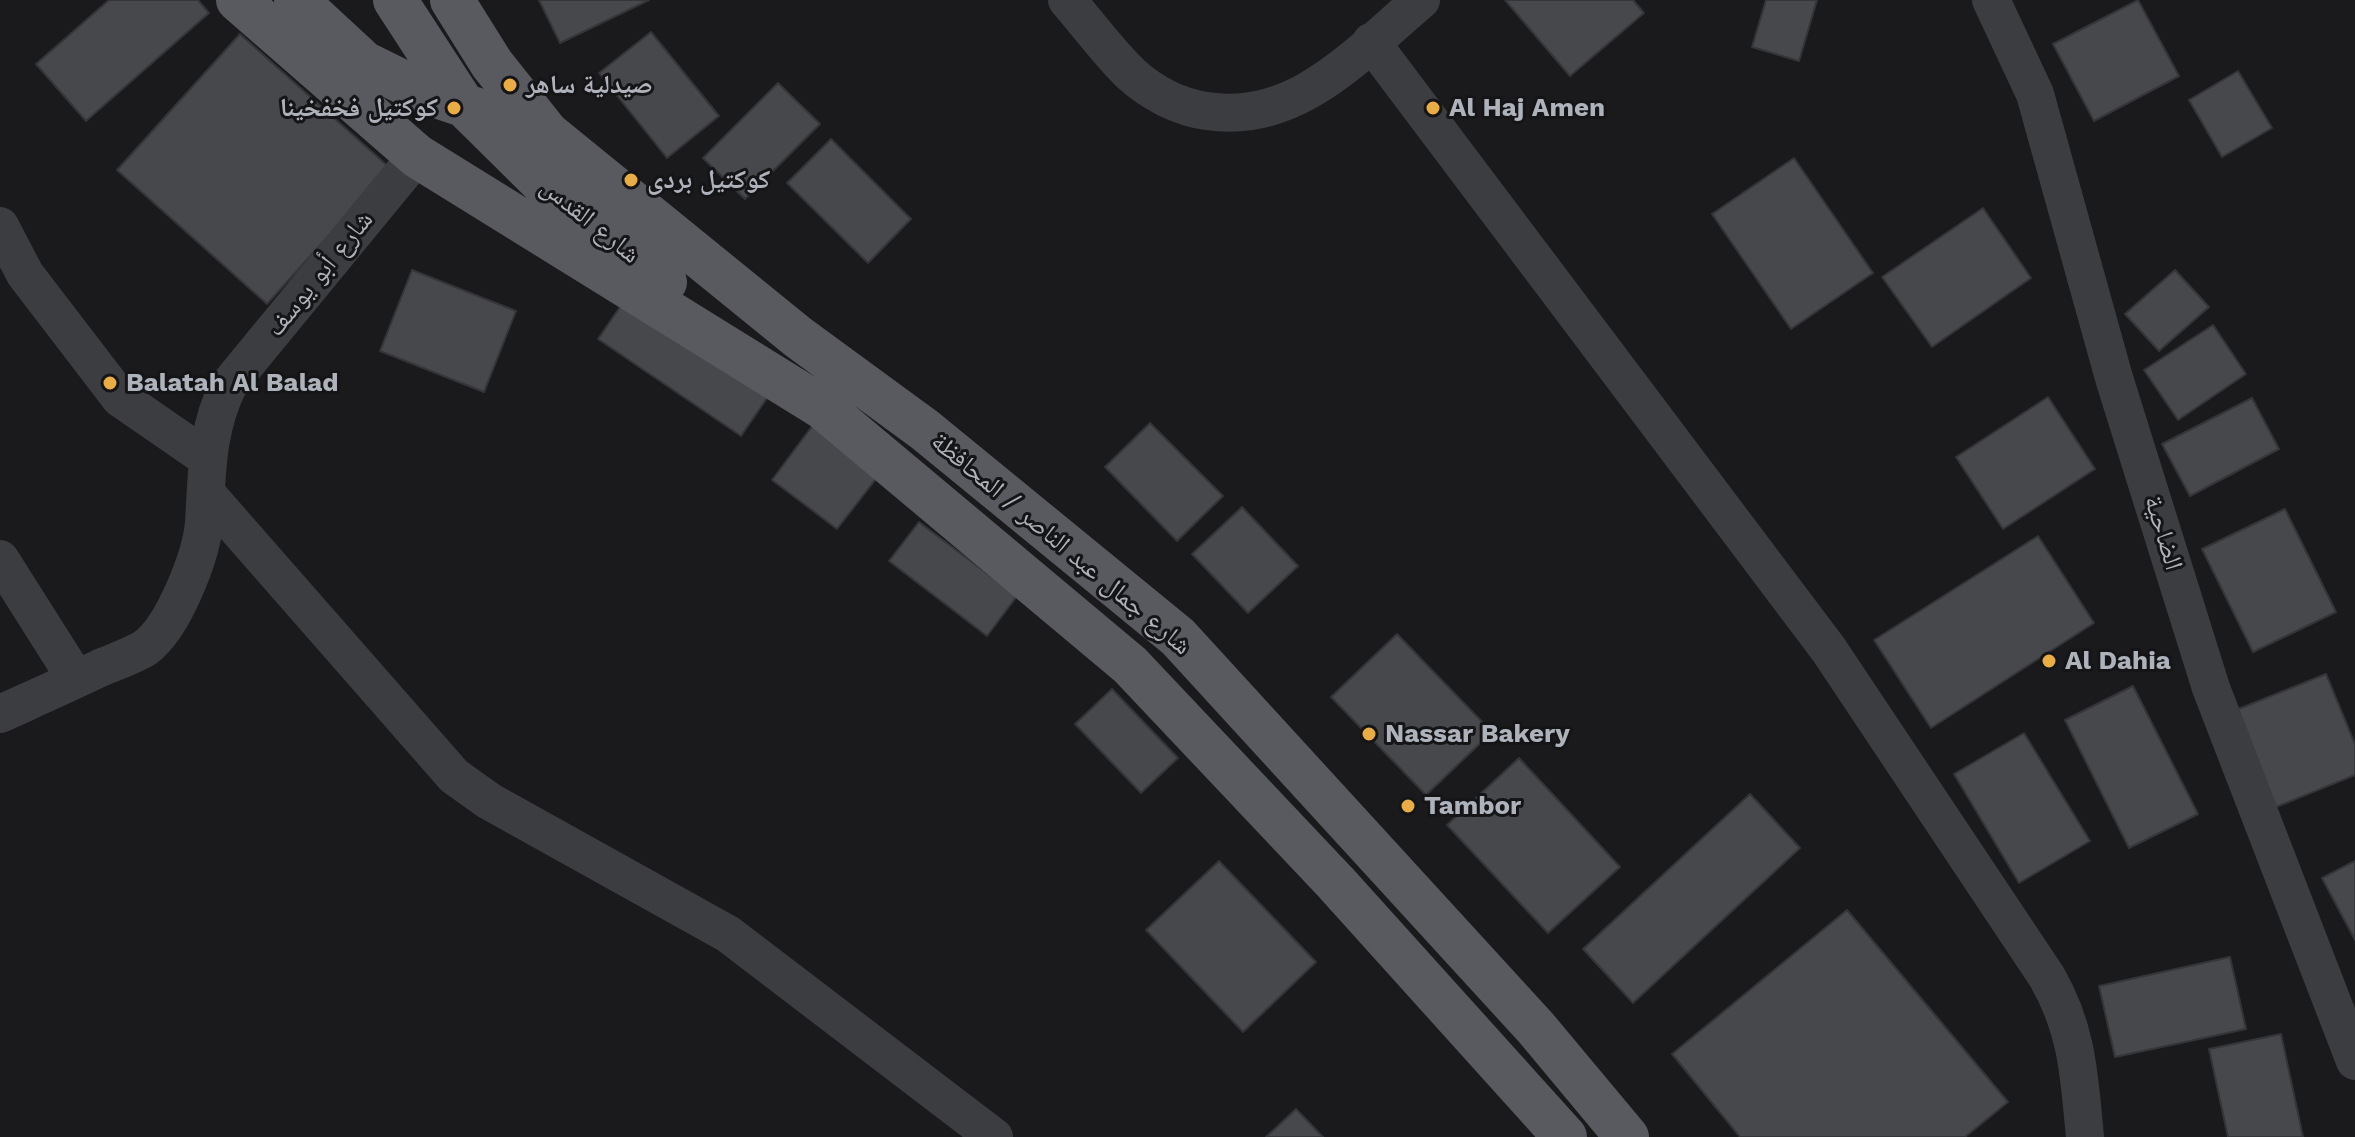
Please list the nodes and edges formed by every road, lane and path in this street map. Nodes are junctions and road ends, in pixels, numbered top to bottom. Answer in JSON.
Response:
{"nodes":[{"id":1,"x":238,"y":0,"type":"edge"},
{"id":2,"x":296,"y":0,"type":"edge"},
{"id":3,"x":395,"y":0,"type":"edge"},
{"id":4,"x":452,"y":0,"type":"edge"},
{"id":5,"x":1067,"y":0,"type":"edge"},
{"id":6,"x":1421,"y":0,"type":"edge"},
{"id":7,"x":1991,"y":0,"type":"edge"},
{"id":8,"x":1371,"y":42,"type":"junction"},
{"id":9,"x":473,"y":107,"type":"junction"},
{"id":10,"x":547,"y":133,"type":"junction"},
{"id":11,"x":417,"y":156,"type":"junction"},
{"id":12,"x":0,"y":226,"type":"edge"},
{"id":13,"x":822,"y":407,"type":"junction"},
{"id":14,"x":206,"y":476,"type":"junction"},
{"id":15,"x":0,"y":559,"type":"edge"},
{"id":16,"x":76,"y":679,"type":"junction"},
{"id":17,"x":0,"y":714,"type":"edge"},
{"id":18,"x":2355,"y":1061,"type":"edge"},
{"id":19,"x":994,"y":1137,"type":"edge"},
{"id":20,"x":1565,"y":1137,"type":"edge"},
{"id":21,"x":1627,"y":1137,"type":"edge"},
{"id":22,"x":2085,"y":1137,"type":"edge"}],
"edges":[{"from":1,"to":11,"type":"main road","name":"شارع جمال عبد الناصر / المحافظة"},
{"from":2,"to":9,"type":"main road","name":"شارع جمال عبد الناصر / المحافظة"},
{"from":3,"to":9,"type":"main road","name":"شارع القدس"},
{"from":4,"to":10,"type":"main road"},
{"from":5,"to":8,"type":"street"},
{"from":6,"to":8,"type":"street"},
{"from":7,"to":18,"type":"street","name":"الضاحية"},
{"from":8,"to":22,"type":"street"},
{"from":9,"to":10,"type":"main road","name":"شارع جمال عبد الناصر / المحافظة"},
{"from":9,"to":13,"type":"main road","name":"شارع القدس"},
{"from":10,"to":21,"type":"main road","name":"شارع جمال عبد الناصر / المحافظة"},
{"from":11,"to":13,"type":"main road","name":"شارع جمال عبد الناصر / المحافظة"},
{"from":11,"to":14,"type":"street","name":"شارع أبو يوسف"},
{"from":12,"to":14,"type":"street"},
{"from":13,"to":20,"type":"main road","name":"شارع جمال عبد الناصر / المحافظة"},
{"from":14,"to":16,"type":"street","name":"شارع أبو يوسف"},
{"from":14,"to":19,"type":"street"},
{"from":15,"to":16,"type":"street"},
{"from":16,"to":17,"type":"street","name":"شارع أبو يوسف"}]}
